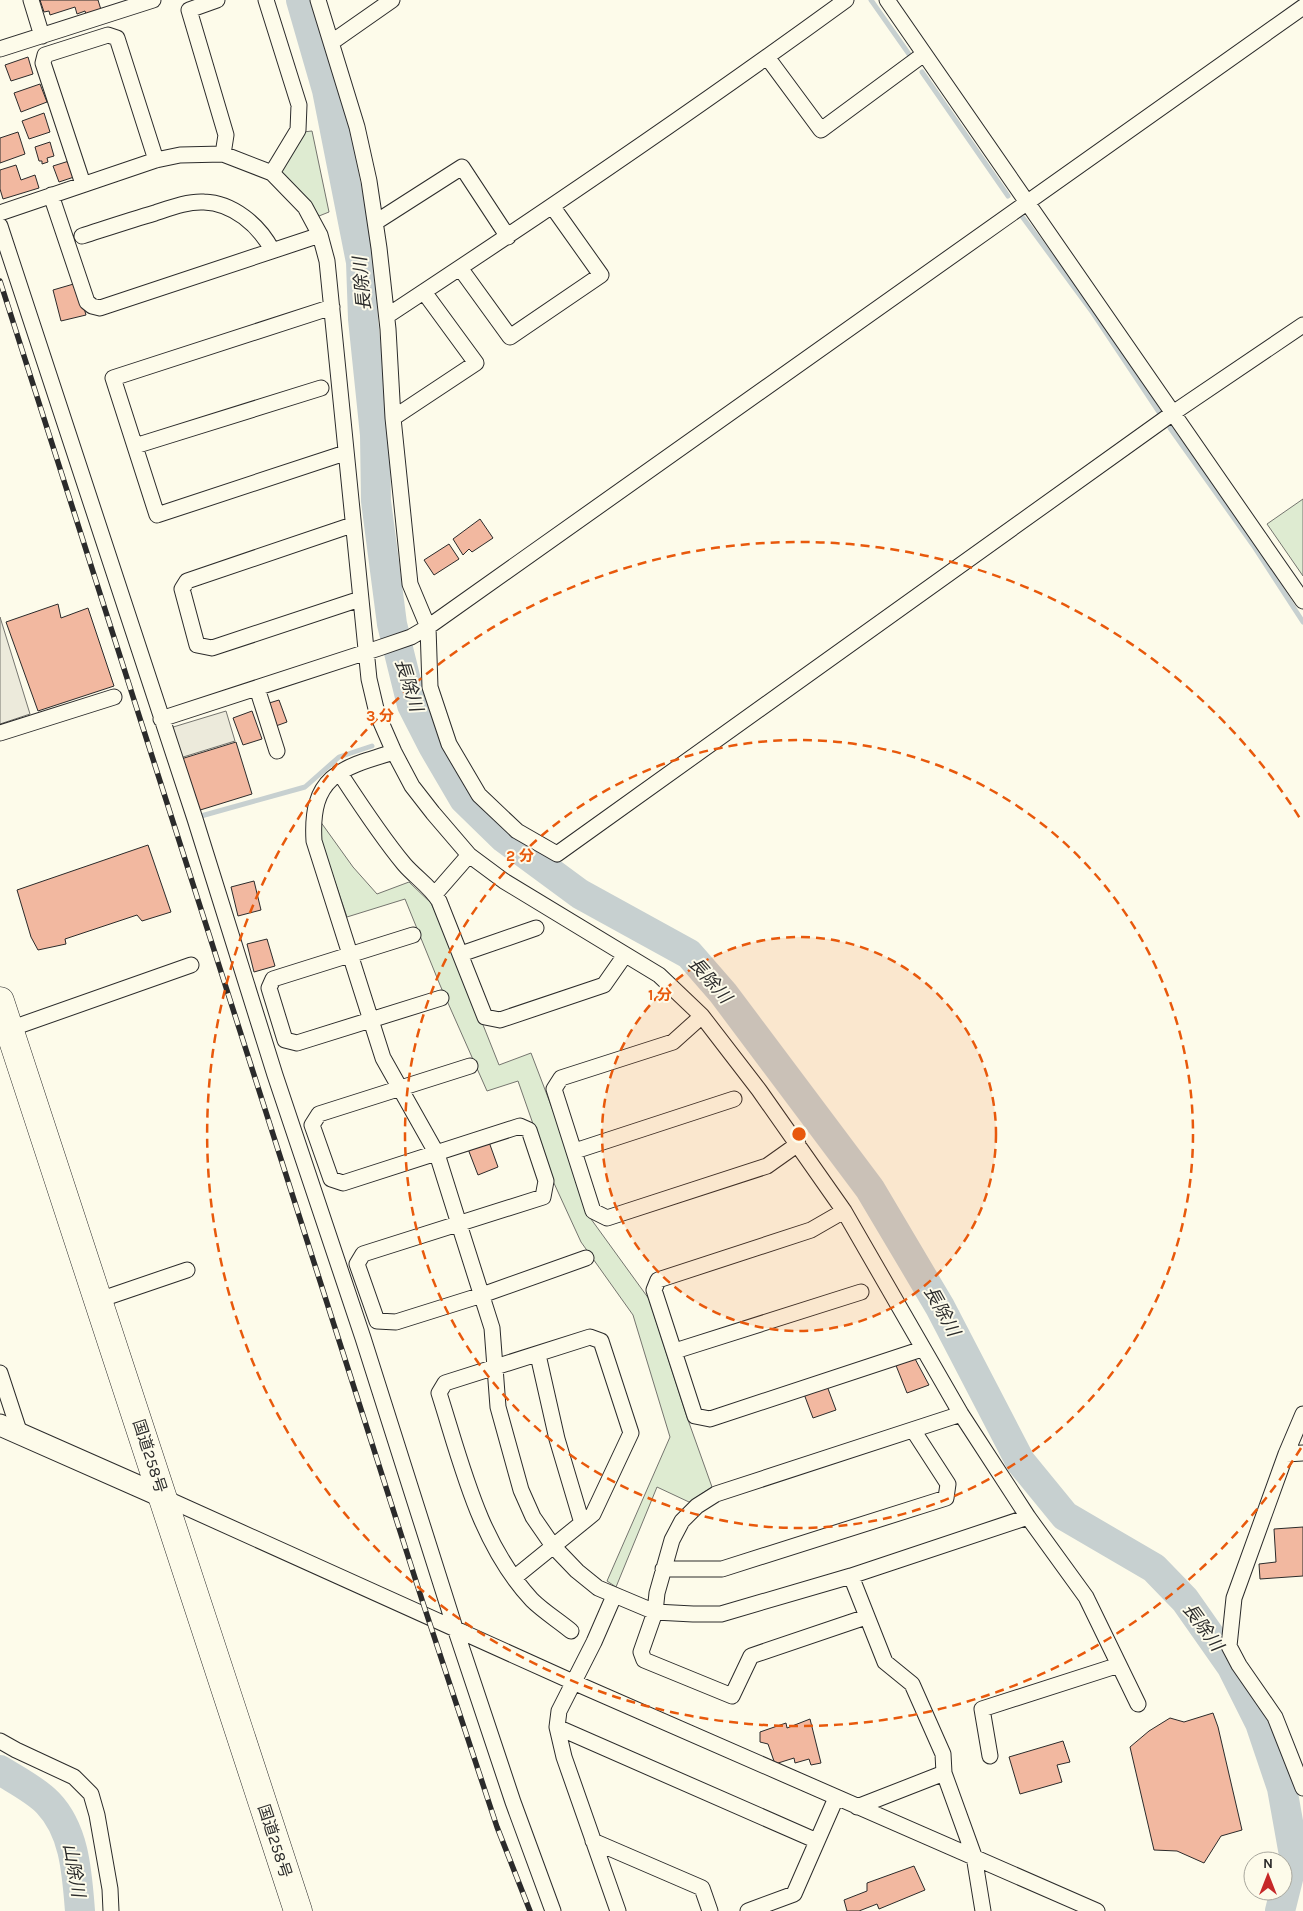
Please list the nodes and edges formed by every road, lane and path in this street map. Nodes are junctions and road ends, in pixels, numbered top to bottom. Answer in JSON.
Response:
{"nodes":[{"id":1,"x":31,"y":0,"type":"edge"},
{"id":2,"x":153,"y":0,"type":"edge"},
{"id":3,"x":218,"y":0,"type":"edge"},
{"id":4,"x":266,"y":0,"type":"edge"},
{"id":5,"x":318,"y":0,"type":"edge"},
{"id":6,"x":392,"y":0,"type":"edge"},
{"id":7,"x":846,"y":0,"type":"edge"},
{"id":8,"x":887,"y":0,"type":"edge"},
{"id":9,"x":115,"y":6,"type":"edge"},
{"id":10,"x":1303,"y":7,"type":"edge"},
{"id":11,"x":42,"y":36,"type":"junction"},
{"id":12,"x":332,"y":42,"type":"junction"},
{"id":13,"x":0,"y":49,"type":"edge"},
{"id":14,"x":924,"y":54,"type":"junction"},
{"id":15,"x":767,"y":58,"type":"junction"},
{"id":16,"x":223,"y":154,"type":"junction"},
{"id":17,"x":156,"y":160,"type":"junction"},
{"id":18,"x":272,"y":173,"type":"junction"},
{"id":19,"x":83,"y":184,"type":"junction"},
{"id":20,"x":52,"y":195,"type":"junction"},
{"id":21,"x":1026,"y":203,"type":"junction"},
{"id":22,"x":552,"y":206,"type":"junction"},
{"id":23,"x":0,"y":213,"type":"edge"},
{"id":24,"x":376,"y":222,"type":"junction"},
{"id":25,"x":0,"y":226,"type":"edge"},
{"id":26,"x":82,"y":236,"type":"dead end"},
{"id":27,"x":320,"y":236,"type":"junction"},
{"id":28,"x":508,"y":237,"type":"junction"},
{"id":29,"x":272,"y":250,"type":"junction"},
{"id":30,"x":460,"y":268,"type":"junction"},
{"id":31,"x":424,"y":292,"type":"junction"},
{"id":32,"x":332,"y":307,"type":"junction"},
{"id":33,"x":387,"y":316,"type":"junction"},
{"id":34,"x":1303,"y":325,"type":"edge"},
{"id":35,"x":321,"y":388,"type":"dead end"},
{"id":36,"x":1173,"y":413,"type":"junction"},
{"id":37,"x":393,"y":418,"type":"junction"},
{"id":38,"x":135,"y":446,"type":"junction"},
{"id":39,"x":345,"y":453,"type":"junction"},
{"id":40,"x":352,"y":525,"type":"junction"},
{"id":41,"x":360,"y":600,"type":"junction"},
{"id":42,"x":1303,"y":601,"type":"edge"},
{"id":43,"x":428,"y":627,"type":"junction"},
{"id":44,"x":372,"y":650,"type":"junction"},
{"id":45,"x":257,"y":688,"type":"junction"},
{"id":46,"x":114,"y":697,"type":"dead end"},
{"id":47,"x":161,"y":719,"type":"junction"},
{"id":48,"x":0,"y":733,"type":"edge"},
{"id":49,"x":276,"y":751,"type":"dead end"},
{"id":50,"x":394,"y":752,"type":"junction"},
{"id":51,"x":339,"y":772,"type":"junction"},
{"id":52,"x":469,"y":855,"type":"junction"},
{"id":53,"x":435,"y":894,"type":"junction"},
{"id":54,"x":536,"y":928,"type":"dead end"},
{"id":55,"x":413,"y":934,"type":"dead end"},
{"id":56,"x":350,"y":954,"type":"junction"},
{"id":57,"x":461,"y":954,"type":"junction"},
{"id":58,"x":625,"y":955,"type":"junction"},
{"id":59,"x":191,"y":965,"type":"dead end"},
{"id":60,"x":441,"y":998,"type":"dead end"},
{"id":61,"x":0,"y":1001,"type":"edge"},
{"id":62,"x":702,"y":1016,"type":"junction"},
{"id":63,"x":370,"y":1020,"type":"junction"},
{"id":64,"x":5,"y":1031,"type":"edge"},
{"id":65,"x":470,"y":1066,"type":"dead end"},
{"id":66,"x":400,"y":1088,"type":"junction"},
{"id":67,"x":734,"y":1100,"type":"dead end"},
{"id":68,"x":798,"y":1144,"type":"junction"},
{"id":69,"x":575,"y":1151,"type":"junction"},
{"id":70,"x":437,"y":1154,"type":"junction"},
{"id":71,"x":844,"y":1211,"type":"junction"},
{"id":72,"x":459,"y":1224,"type":"junction"},
{"id":73,"x":586,"y":1258,"type":"dead end"},
{"id":74,"x":187,"y":1270,"type":"dead end"},
{"id":75,"x":861,"y":1292,"type":"dead end"},
{"id":76,"x":482,"y":1295,"type":"junction"},
{"id":77,"x":99,"y":1300,"type":"junction"},
{"id":78,"x":922,"y":1349,"type":"junction"},
{"id":79,"x":674,"y":1350,"type":"junction"},
{"id":80,"x":538,"y":1355,"type":"junction"},
{"id":81,"x":494,"y":1368,"type":"junction"},
{"id":82,"x":0,"y":1373,"type":"edge"},
{"id":83,"x":961,"y":1414,"type":"junction"},
{"id":84,"x":1303,"y":1414,"type":"edge"},
{"id":85,"x":0,"y":1425,"type":"edge"},
{"id":86,"x":913,"y":1430,"type":"junction"},
{"id":87,"x":20,"y":1434,"type":"junction"},
{"id":88,"x":1303,"y":1453,"type":"edge"},
{"id":89,"x":1286,"y":1454,"type":"junction"},
{"id":90,"x":163,"y":1496,"type":"junction"},
{"id":91,"x":1028,"y":1516,"type":"junction"},
{"id":92,"x":582,"y":1523,"type":"junction"},
{"id":93,"x":554,"y":1546,"type":"junction"},
{"id":94,"x":663,"y":1569,"type":"junction"},
{"id":95,"x":851,"y":1576,"type":"junction"},
{"id":96,"x":514,"y":1578,"type":"junction"},
{"id":97,"x":614,"y":1596,"type":"junction"},
{"id":98,"x":654,"y":1612,"type":"junction"},
{"id":99,"x":866,"y":1617,"type":"junction"},
{"id":100,"x":455,"y":1628,"type":"junction"},
{"id":101,"x":571,"y":1630,"type":"dead end"},
{"id":102,"x":1119,"y":1665,"type":"junction"},
{"id":103,"x":574,"y":1682,"type":"junction"},
{"id":104,"x":1138,"y":1704,"type":"dead end"},
{"id":105,"x":558,"y":1727,"type":"junction"},
{"id":106,"x":0,"y":1741,"type":"edge"},
{"id":107,"x":990,"y":1756,"type":"dead end"},
{"id":108,"x":944,"y":1773,"type":"junction"},
{"id":109,"x":1303,"y":1788,"type":"edge"},
{"id":110,"x":836,"y":1798,"type":"junction"},
{"id":111,"x":857,"y":1807,"type":"junction"},
{"id":112,"x":593,"y":1841,"type":"junction"},
{"id":113,"x":817,"y":1841,"type":"junction"},
{"id":114,"x":974,"y":1856,"type":"junction"},
{"id":115,"x":111,"y":1911,"type":"edge"},
{"id":116,"x":298,"y":1911,"type":"edge"},
{"id":117,"x":553,"y":1911,"type":"edge"},
{"id":118,"x":618,"y":1911,"type":"edge"},
{"id":119,"x":710,"y":1911,"type":"edge"},
{"id":120,"x":748,"y":1911,"type":"edge"},
{"id":121,"x":982,"y":1911,"type":"edge"},
{"id":122,"x":1097,"y":1911,"type":"edge"}],
"edges":[{"from":1,"to":11,"type":"street"},
{"from":2,"to":9,"type":"street"},
{"from":3,"to":16,"type":"street"},
{"from":4,"to":18,"type":"street"},
{"from":5,"to":12,"type":"street"},
{"from":6,"to":12,"type":"street"},
{"from":7,"to":15,"type":"street"},
{"from":8,"to":14,"type":"street"},
{"from":9,"to":11,"type":"street"},
{"from":10,"to":21,"type":"street"},
{"from":11,"to":13,"type":"street"},
{"from":12,"to":24,"type":"street"},
{"from":14,"to":15,"type":"street"},
{"from":14,"to":21,"type":"street"},
{"from":15,"to":22,"type":"street"},
{"from":16,"to":17,"type":"street"},
{"from":16,"to":18,"type":"street"},
{"from":17,"to":19,"type":"street"},
{"from":17,"to":19,"type":"street"},
{"from":18,"to":27,"type":"street"},
{"from":19,"to":20,"type":"street"},
{"from":20,"to":23,"type":"street"},
{"from":20,"to":29,"type":"street"},
{"from":21,"to":36,"type":"street"},
{"from":21,"to":43,"type":"street"},
{"from":22,"to":28,"type":"street"},
{"from":22,"to":30,"type":"street"},
{"from":24,"to":28,"type":"street"},
{"from":24,"to":33,"type":"street"},
{"from":25,"to":47,"type":"street"},
{"from":26,"to":29,"type":"street"},
{"from":27,"to":29,"type":"street"},
{"from":27,"to":32,"type":"street"},
{"from":28,"to":30,"type":"street"},
{"from":30,"to":31,"type":"street"},
{"from":31,"to":33,"type":"street"},
{"from":31,"to":37,"type":"street"},
{"from":32,"to":38,"type":"street"},
{"from":32,"to":39,"type":"street"},
{"from":33,"to":37,"type":"street"},
{"from":34,"to":36,"type":"street"},
{"from":35,"to":38,"type":"street"},
{"from":36,"to":42,"type":"street"},
{"from":36,"to":43,"type":"street"},
{"from":37,"to":43,"type":"street"},
{"from":38,"to":39,"type":"street"},
{"from":39,"to":40,"type":"street"},
{"from":40,"to":41,"type":"street"},
{"from":40,"to":41,"type":"street"},
{"from":41,"to":44,"type":"street"},
{"from":43,"to":44,"type":"street"},
{"from":44,"to":45,"type":"street"},
{"from":44,"to":50,"type":"street"},
{"from":45,"to":47,"type":"street"},
{"from":45,"to":49,"type":"street"},
{"from":46,"to":48,"type":"street"},
{"from":47,"to":100,"type":"street"},
{"from":50,"to":51,"type":"street"},
{"from":50,"to":52,"type":"street"},
{"from":51,"to":53,"type":"street"},
{"from":51,"to":56,"type":"street"},
{"from":52,"to":53,"type":"street"},
{"from":52,"to":58,"type":"street"},
{"from":53,"to":57,"type":"street"},
{"from":54,"to":57,"type":"street"},
{"from":55,"to":56,"type":"street"},
{"from":56,"to":63,"type":"street"},
{"from":56,"to":63,"type":"street"},
{"from":57,"to":58,"type":"street"},
{"from":58,"to":62,"type":"street"},
{"from":59,"to":64,"type":"street"},
{"from":60,"to":63,"type":"street"},
{"from":61,"to":64,"type":"highway","name":"国道258号"},
{"from":62,"to":68,"type":"street"},
{"from":62,"to":69,"type":"street"},
{"from":63,"to":66,"type":"street"},
{"from":64,"to":77,"type":"highway","name":"国道258号"},
{"from":65,"to":66,"type":"street"},
{"from":66,"to":70,"type":"street"},
{"from":66,"to":70,"type":"street"},
{"from":67,"to":69,"type":"street"},
{"from":68,"to":69,"type":"street"},
{"from":68,"to":71,"type":"street"},
{"from":70,"to":72,"type":"street"},
{"from":70,"to":72,"type":"street"},
{"from":71,"to":78,"type":"street"},
{"from":71,"to":79,"type":"street"},
{"from":72,"to":76,"type":"street"},
{"from":72,"to":76,"type":"street"},
{"from":73,"to":76,"type":"street"},
{"from":74,"to":77,"type":"street"},
{"from":75,"to":79,"type":"street"},
{"from":76,"to":81,"type":"street"},
{"from":77,"to":90,"type":"highway","name":"国道258号"},
{"from":78,"to":79,"type":"street"},
{"from":78,"to":83,"type":"street"},
{"from":80,"to":81,"type":"street"},
{"from":80,"to":92,"type":"street"},
{"from":80,"to":92,"type":"street"},
{"from":81,"to":93,"type":"street"},
{"from":81,"to":96,"type":"street"},
{"from":82,"to":87,"type":"street"},
{"from":83,"to":86,"type":"street"},
{"from":83,"to":91,"type":"street"},
{"from":84,"to":89,"type":"street"},
{"from":85,"to":87,"type":"street"},
{"from":86,"to":94,"type":"street"},
{"from":86,"to":94,"type":"street"},
{"from":87,"to":90,"type":"street"},
{"from":88,"to":89,"type":"street"},
{"from":89,"to":109,"type":"street"},
{"from":90,"to":100,"type":"street"},
{"from":90,"to":116,"type":"highway","name":"国道258号"},
{"from":91,"to":95,"type":"street"},
{"from":91,"to":102,"type":"street"},
{"from":92,"to":93,"type":"street"},
{"from":93,"to":96,"type":"street"},
{"from":93,"to":97,"type":"street"},
{"from":94,"to":98,"type":"street"},
{"from":95,"to":98,"type":"street"},
{"from":95,"to":99,"type":"street"},
{"from":96,"to":101,"type":"street"},
{"from":97,"to":98,"type":"street"},
{"from":97,"to":103,"type":"street"},
{"from":98,"to":99,"type":"street"},
{"from":99,"to":108,"type":"street"},
{"from":100,"to":103,"type":"street"},
{"from":100,"to":117,"type":"street"},
{"from":102,"to":104,"type":"street"},
{"from":102,"to":107,"type":"street"},
{"from":103,"to":105,"type":"street"},
{"from":103,"to":110,"type":"street"},
{"from":105,"to":112,"type":"street"},
{"from":105,"to":113,"type":"street"},
{"from":106,"to":115,"type":"street"},
{"from":108,"to":111,"type":"street"},
{"from":108,"to":114,"type":"street"},
{"from":110,"to":111,"type":"street"},
{"from":110,"to":113,"type":"street"},
{"from":111,"to":114,"type":"street"},
{"from":112,"to":118,"type":"street"},
{"from":112,"to":119,"type":"street"},
{"from":113,"to":120,"type":"street"},
{"from":114,"to":121,"type":"street"},
{"from":114,"to":122,"type":"street"}]}
